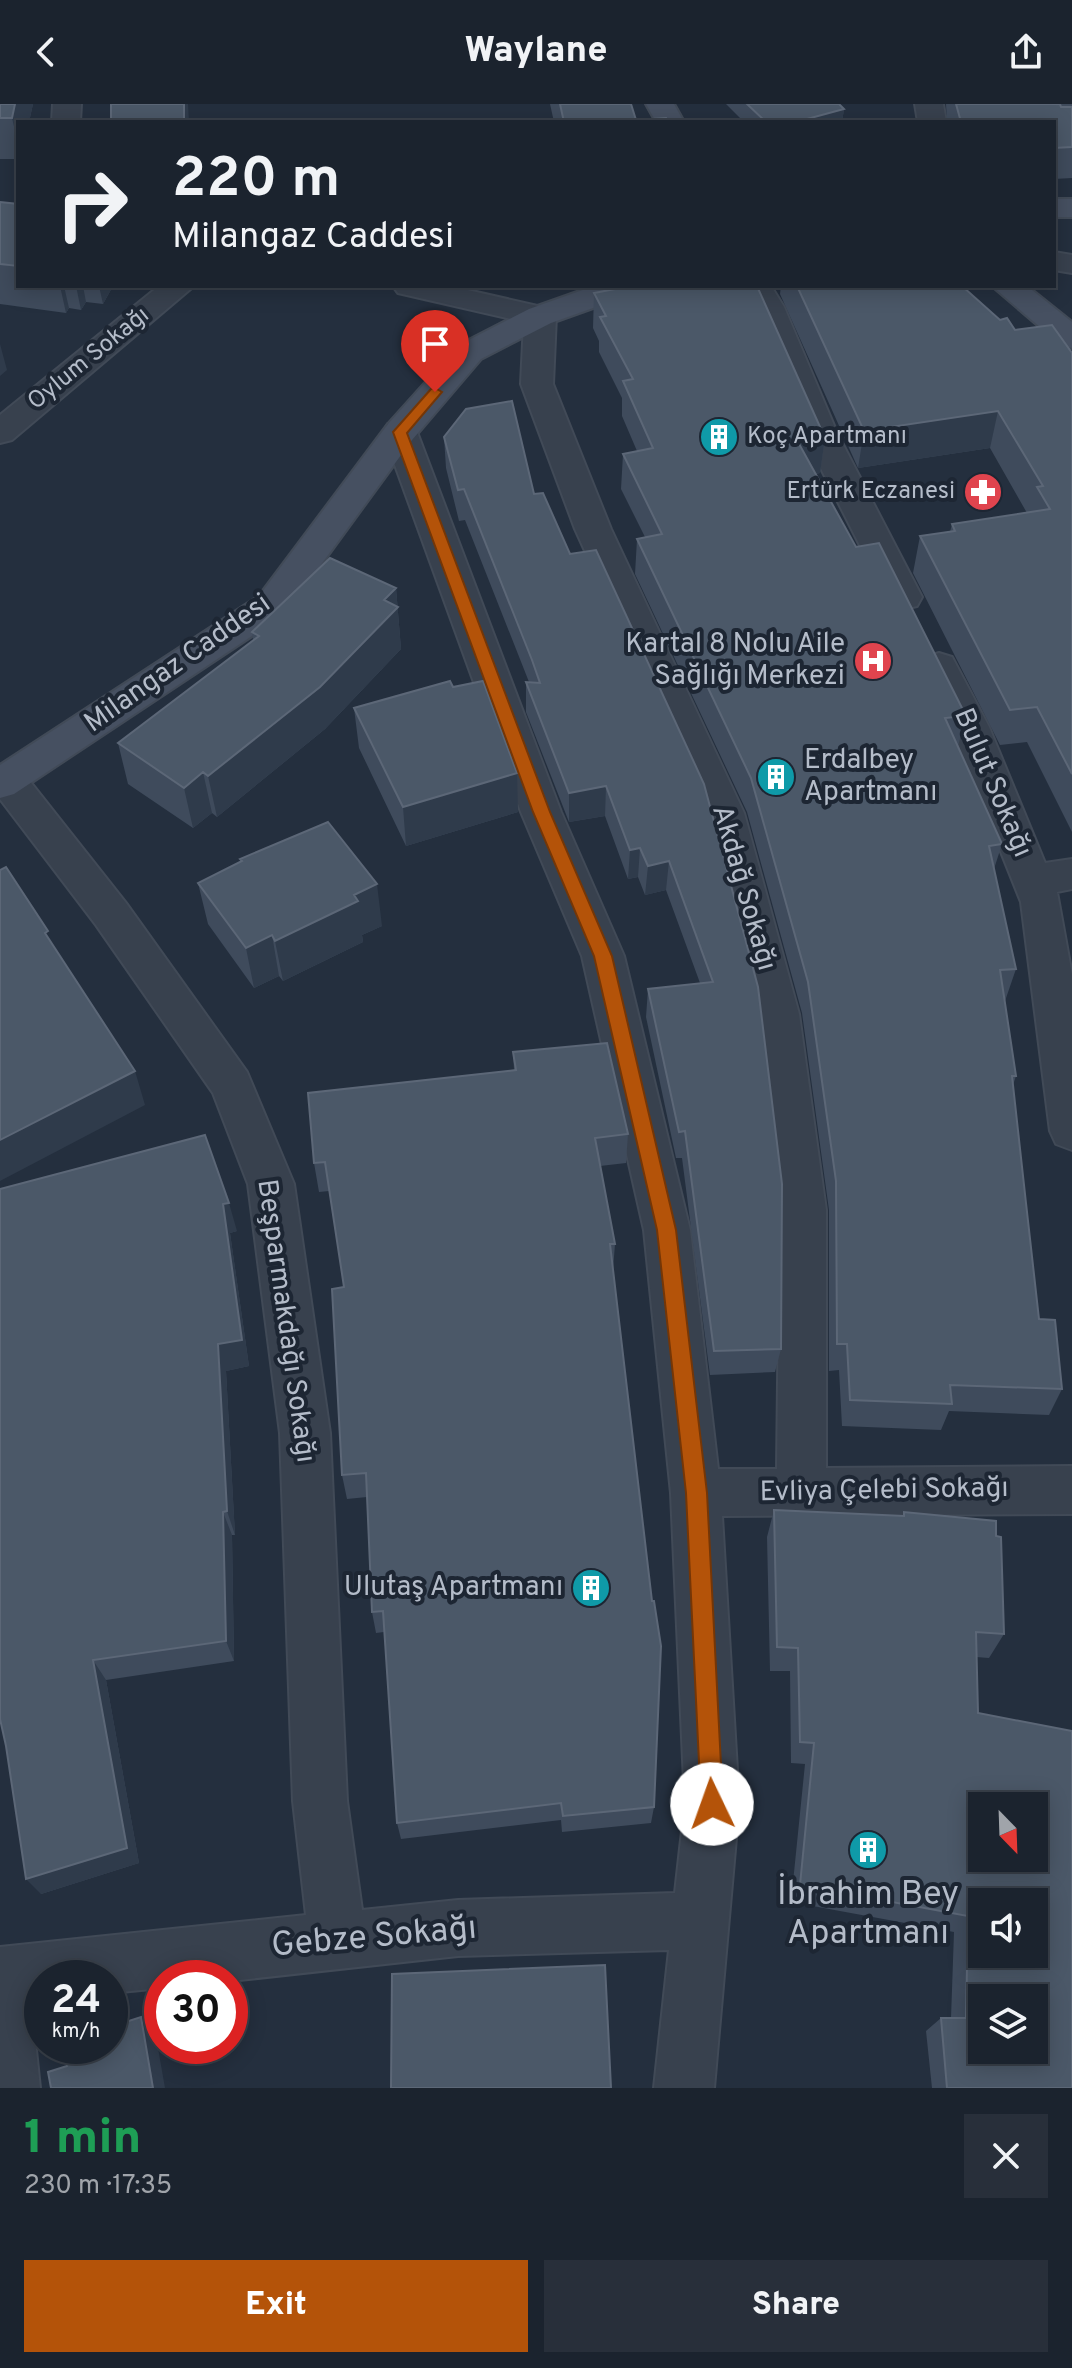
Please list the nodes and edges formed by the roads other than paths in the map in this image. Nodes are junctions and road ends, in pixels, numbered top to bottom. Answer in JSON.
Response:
{"nodes":[{"id":1,"x":176,"y":288,"type":"edge"},
{"id":2,"x":418,"y":288,"type":"edge"},
{"id":3,"x":618,"y":288,"type":"edge"},
{"id":4,"x":756,"y":288,"type":"edge"},
{"id":5,"x":1010,"y":288,"type":"edge"},
{"id":6,"x":540,"y":316,"type":"junction"},
{"id":7,"x":1072,"y":338,"type":"edge"},
{"id":8,"x":0,"y":432,"type":"edge"},
{"id":9,"x":400,"y":432,"type":"junction"},
{"id":10,"x":4,"y":782,"type":"edge"},
{"id":11,"x":1072,"y":874,"type":"edge"},
{"id":12,"x":1033,"y":881,"type":"junction"},
{"id":13,"x":1072,"y":1131,"type":"edge"},
{"id":14,"x":1072,"y":1490,"type":"edge"},
{"id":15,"x":811,"y":1492,"type":"junction"},
{"id":16,"x":696,"y":1493,"type":"junction"},
{"id":17,"x":701,"y":1921,"type":"junction"},
{"id":18,"x":338,"y":1941,"type":"junction"},
{"id":19,"x":0,"y":1978,"type":"edge"},
{"id":20,"x":10,"y":2088,"type":"edge"},
{"id":21,"x":684,"y":2088,"type":"edge"}],
"edges":[{"from":1,"to":8,"type":"street","name":"Oylum Sokağı"},
{"from":2,"to":6,"type":"street"},
{"from":3,"to":6,"type":"street","name":"Milangaz Caddesi"},
{"from":4,"to":12,"type":"street","name":"Bulut Sokağı"},
{"from":5,"to":7,"type":"street"},
{"from":6,"to":9,"type":"street","name":"Milangaz Caddesi"},
{"from":6,"to":15,"type":"street","name":"Akdağ Sokağı"},
{"from":9,"to":10,"type":"street","name":"Milangaz Caddesi"},
{"from":9,"to":16,"type":"street"},
{"from":10,"to":18,"type":"street","name":"Beşparmakdağı Sokağı"},
{"from":11,"to":12,"type":"street"},
{"from":12,"to":13,"type":"street","name":"Bulut Sokağı"},
{"from":14,"to":15,"type":"street","name":"Evliya Çelebi Sokağı"},
{"from":15,"to":16,"type":"street","name":"Evliya Çelebi Sokağı"},
{"from":16,"to":17,"type":"street"},
{"from":17,"to":18,"type":"street","name":"Gebze Sokağı"},
{"from":17,"to":21,"type":"street"},
{"from":18,"to":19,"type":"street","name":"Gebze Sokağı"},
{"from":19,"to":20,"type":"street"}]}
